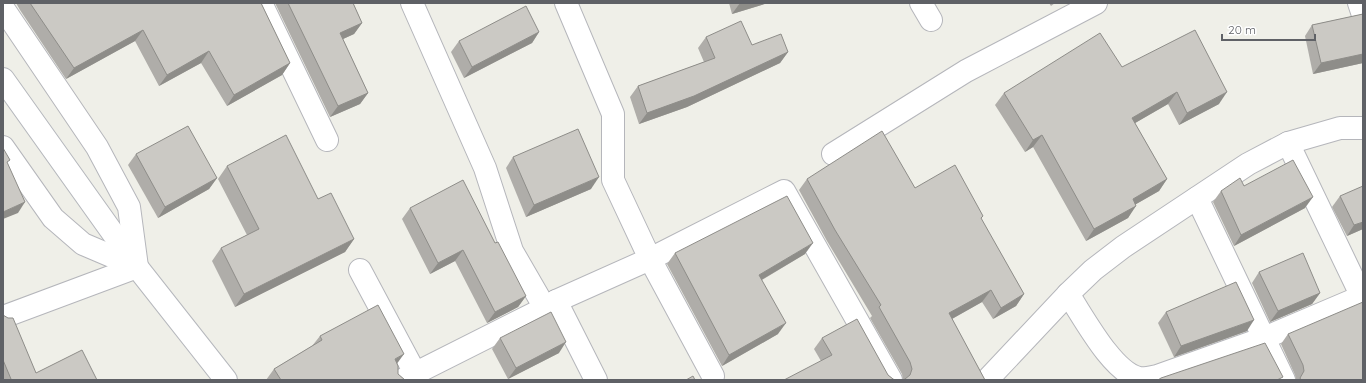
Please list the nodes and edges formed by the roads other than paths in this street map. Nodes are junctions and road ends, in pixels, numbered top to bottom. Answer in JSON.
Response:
{"nodes":[{"id":1,"x":261,"y":3,"type":"edge"},
{"id":2,"x":412,"y":3,"type":"edge"},
{"id":3,"x":566,"y":3,"type":"edge"},
{"id":4,"x":1096,"y":3,"type":"edge"},
{"id":5,"x":1359,"y":3,"type":"edge"},
{"id":6,"x":3,"y":8,"type":"edge"},
{"id":7,"x":1363,"y":15,"type":"edge"},
{"id":8,"x":3,"y":79,"type":"edge"},
{"id":9,"x":1363,"y":128,"type":"edge"},
{"id":10,"x":327,"y":140,"type":"dead end"},
{"id":11,"x":1288,"y":143,"type":"junction"},
{"id":12,"x":3,"y":147,"type":"edge"},
{"id":13,"x":833,"y":154,"type":"dead end"},
{"id":14,"x":1197,"y":198,"type":"junction"},
{"id":15,"x":650,"y":259,"type":"junction"},
{"id":16,"x":137,"y":267,"type":"junction"},
{"id":17,"x":360,"y":270,"type":"dead end"},
{"id":18,"x":1068,"y":294,"type":"junction"},
{"id":19,"x":1362,"y":297,"type":"edge"},
{"id":20,"x":551,"y":305,"type":"junction"},
{"id":21,"x":3,"y":317,"type":"edge"},
{"id":22,"x":1264,"y":338,"type":"junction"},
{"id":23,"x":713,"y":376,"type":"dead end"},
{"id":24,"x":408,"y":377,"type":"edge"},
{"id":25,"x":226,"y":380,"type":"edge"},
{"id":26,"x":596,"y":380,"type":"edge"},
{"id":27,"x":891,"y":380,"type":"edge"},
{"id":28,"x":987,"y":380,"type":"edge"},
{"id":29,"x":1284,"y":380,"type":"edge"}],
"edges":[{"from":1,"to":10,"type":"street"},
{"from":2,"to":20,"type":"street"},
{"from":3,"to":15,"type":"street"},
{"from":4,"to":13,"type":"street"},
{"from":5,"to":7,"type":"street"},
{"from":6,"to":16,"type":"street"},
{"from":8,"to":16,"type":"street"},
{"from":9,"to":11,"type":"street"},
{"from":11,"to":14,"type":"street"},
{"from":11,"to":19,"type":"street"},
{"from":12,"to":16,"type":"street"},
{"from":14,"to":18,"type":"street"},
{"from":14,"to":22,"type":"street"},
{"from":15,"to":20,"type":"street"},
{"from":15,"to":23,"type":"street"},
{"from":15,"to":27,"type":"street"},
{"from":16,"to":21,"type":"street"},
{"from":16,"to":25,"type":"street"},
{"from":17,"to":24,"type":"street"},
{"from":18,"to":22,"type":"street"},
{"from":18,"to":28,"type":"street"},
{"from":19,"to":22,"type":"street"},
{"from":20,"to":24,"type":"street"},
{"from":20,"to":26,"type":"street"},
{"from":22,"to":29,"type":"street"}]}
